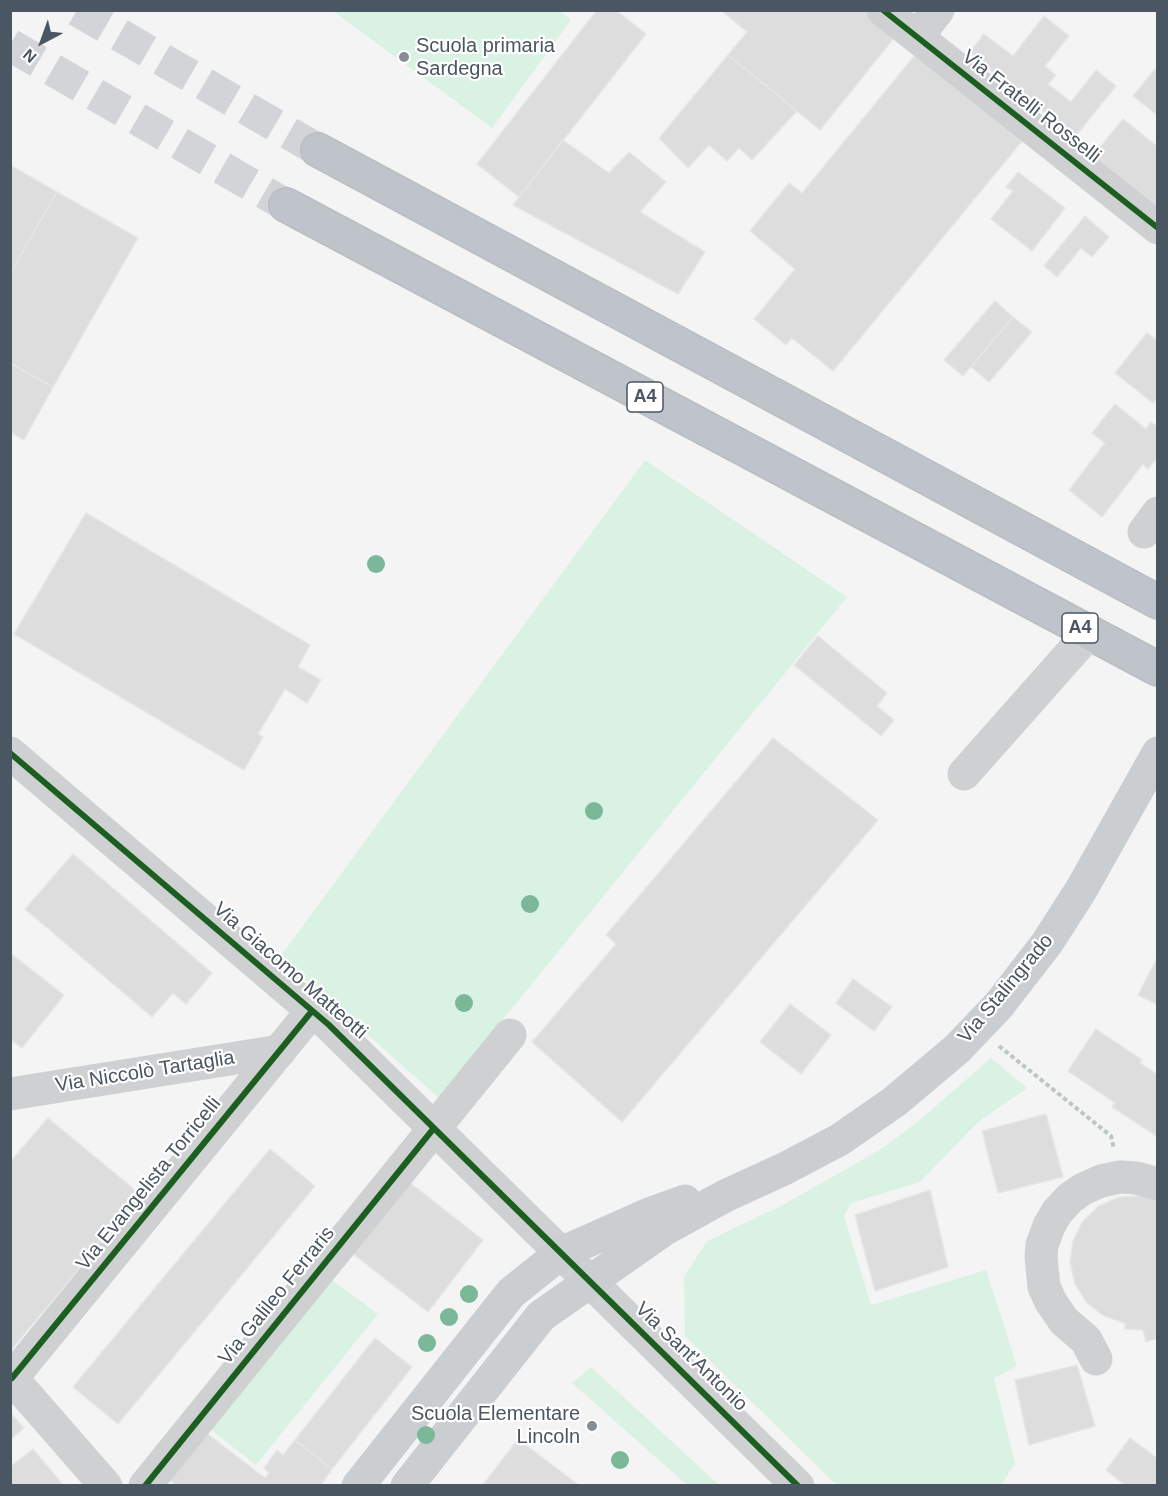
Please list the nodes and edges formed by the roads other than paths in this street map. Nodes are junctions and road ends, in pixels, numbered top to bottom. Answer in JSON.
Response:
{"nodes":[{"id":1,"x":883,"y":10,"type":"edge"},
{"id":2,"x":938,"y":10,"type":"edge"},
{"id":3,"x":916,"y":37,"type":"junction"},
{"id":4,"x":318,"y":150,"type":"tunnel mouth"},
{"id":5,"x":286,"y":205,"type":"tunnel mouth"},
{"id":6,"x":1158,"y":228,"type":"edge"},
{"id":7,"x":1158,"y":602,"type":"edge"},
{"id":8,"x":1089,"y":633,"type":"junction"},
{"id":9,"x":1158,"y":669,"type":"edge"},
{"id":10,"x":10,"y":753,"type":"edge"},
{"id":11,"x":1158,"y":753,"type":"edge"},
{"id":12,"x":964,"y":774,"type":"dead end"},
{"id":13,"x":312,"y":1011,"type":"junction"},
{"id":14,"x":510,"y":1035,"type":"dead end"},
{"id":15,"x":280,"y":1051,"type":"junction"},
{"id":16,"x":191,"y":1065,"type":"junction"},
{"id":17,"x":10,"y":1094,"type":"edge"},
{"id":18,"x":221,"y":1122,"type":"junction"},
{"id":19,"x":434,"y":1128,"type":"junction"},
{"id":20,"x":1158,"y":1184,"type":"edge"},
{"id":21,"x":725,"y":1196,"type":"junction"},
{"id":22,"x":561,"y":1253,"type":"junction"},
{"id":23,"x":591,"y":1283,"type":"junction"},
{"id":24,"x":1096,"y":1359,"type":"dead end"},
{"id":25,"x":11,"y":1377,"type":"edge"},
{"id":26,"x":105,"y":1485,"type":"edge"},
{"id":27,"x":145,"y":1485,"type":"edge"},
{"id":28,"x":358,"y":1485,"type":"edge"},
{"id":29,"x":407,"y":1485,"type":"edge"},
{"id":30,"x":798,"y":1485,"type":"edge"}],
"edges":[{"from":1,"to":3,"type":"street","name":"Via Fratelli Rosselli"},
{"from":2,"to":3,"type":"street"},
{"from":3,"to":6,"type":"street","name":"Via Fratelli Rosselli"},
{"from":4,"to":7,"type":"highway"},
{"from":5,"to":8,"type":"highway","number":"A4"},
{"from":8,"to":9,"type":"highway","number":"A4"},
{"from":8,"to":12,"type":"street"},
{"from":10,"to":13,"type":"street","name":"Via Giacomo Matteotti"},
{"from":11,"to":21,"type":"main road","name":"Via Stalingrado"},
{"from":13,"to":15,"type":"street","name":"Via Evangelista Torricelli"},
{"from":13,"to":19,"type":"street","name":"Via Giacomo Matteotti"},
{"from":14,"to":19,"type":"street","name":"Via Galileo Ferraris"},
{"from":15,"to":16,"type":"street","name":"Via Niccolò Tartaglia"},
{"from":15,"to":18,"type":"street","name":"Via Evangelista Torricelli"},
{"from":16,"to":17,"type":"street","name":"Via Niccolò Tartaglia"},
{"from":16,"to":18,"type":"street"},
{"from":18,"to":25,"type":"street","name":"Via Evangelista Torricelli"},
{"from":19,"to":22,"type":"street","name":"Via Giacomo Matteotti"},
{"from":19,"to":27,"type":"street","name":"Via Galileo Ferraris"},
{"from":20,"to":24,"type":"street"},
{"from":21,"to":22,"type":"main road","name":"Via Stalingrado"},
{"from":21,"to":23,"type":"main road","name":"Via Stalingrado"},
{"from":22,"to":23,"type":"street","name":"Via Sant'Antonio"},
{"from":22,"to":28,"type":"main road","name":"Via Stalingrado"},
{"from":23,"to":29,"type":"main road","name":"Via Stalingrado"},
{"from":23,"to":30,"type":"street","name":"Via Sant'Antonio"},
{"from":25,"to":26,"type":"street"}]}
